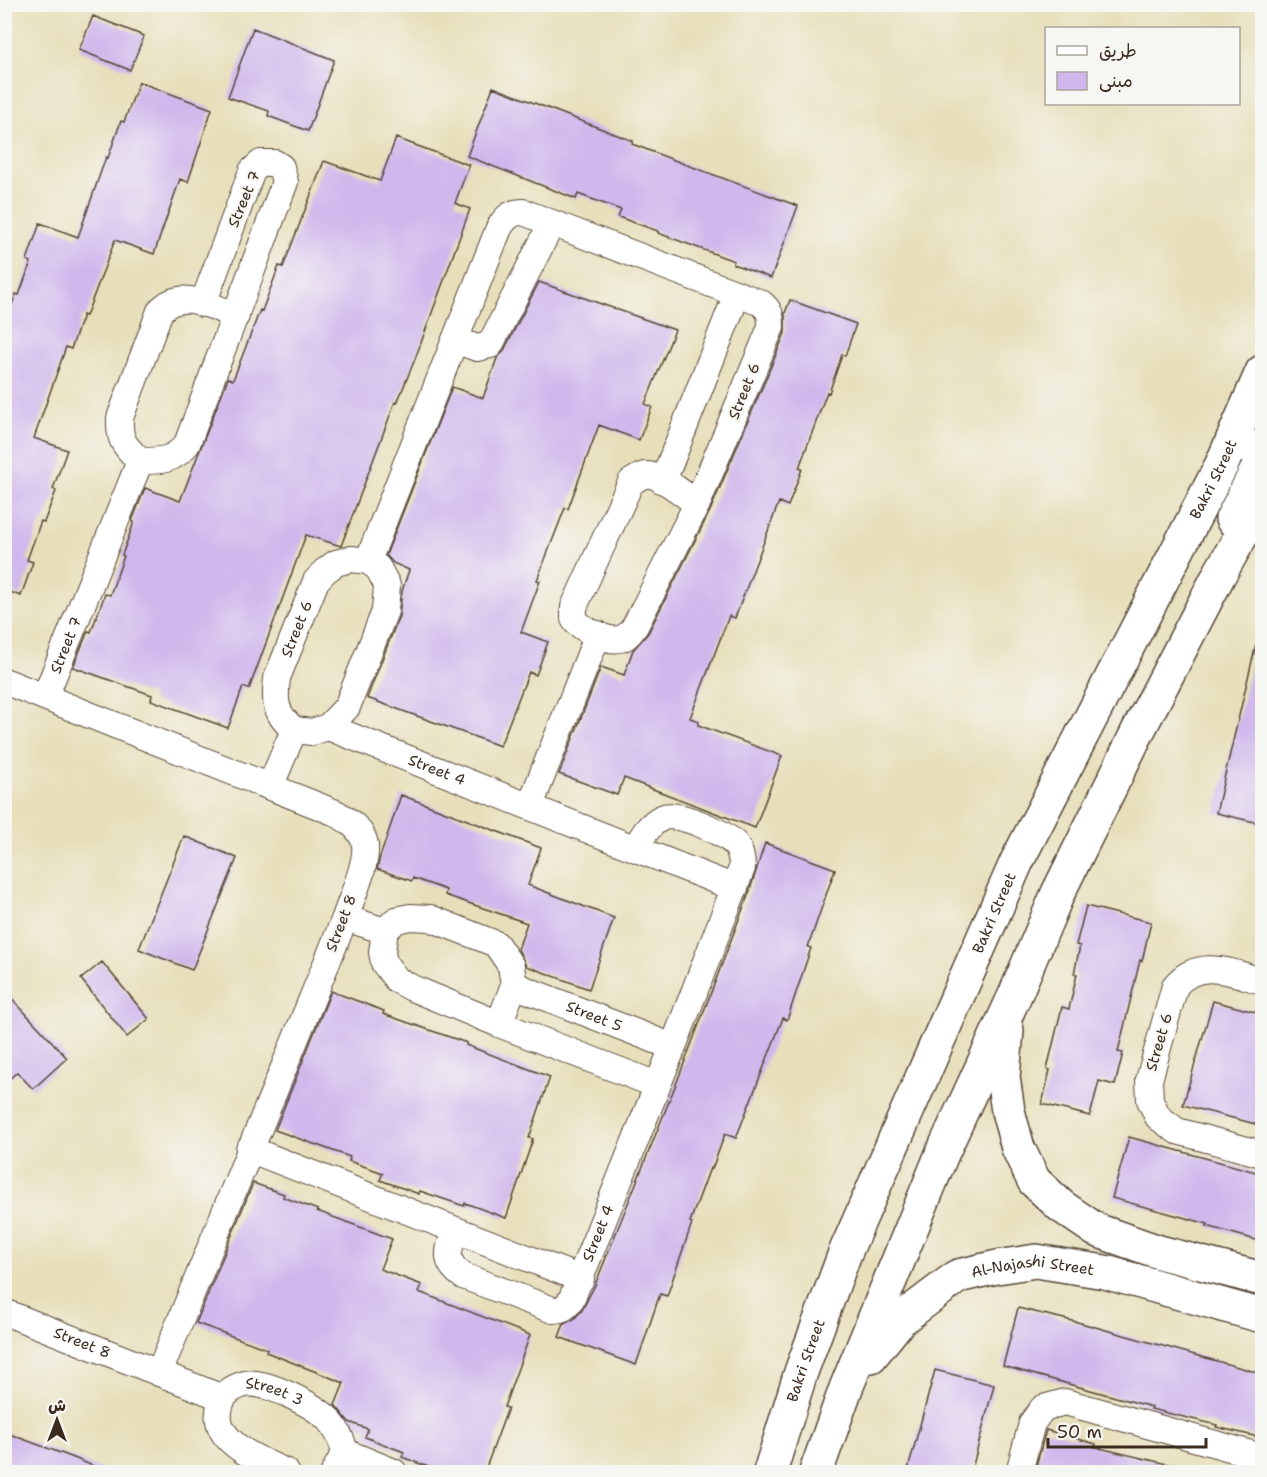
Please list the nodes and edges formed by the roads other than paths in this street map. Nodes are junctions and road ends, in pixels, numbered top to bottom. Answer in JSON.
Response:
{"nodes":[{"id":1,"x":552,"y":223,"type":"junction"},
{"id":2,"x":737,"y":294,"type":"junction"},
{"id":3,"x":203,"y":304,"type":"junction"},
{"id":4,"x":236,"y":316,"type":"junction"},
{"id":5,"x":455,"y":340,"type":"junction"},
{"id":6,"x":1263,"y":372,"type":"edge"},
{"id":7,"x":1234,"y":437,"type":"junction"},
{"id":8,"x":140,"y":461,"type":"junction"},
{"id":9,"x":663,"y":481,"type":"junction"},
{"id":10,"x":1263,"y":499,"type":"edge"},
{"id":11,"x":697,"y":504,"type":"junction"},
{"id":12,"x":368,"y":561,"type":"junction"},
{"id":13,"x":1219,"y":575,"type":"junction"},
{"id":14,"x":598,"y":634,"type":"junction"},
{"id":15,"x":4,"y":681,"type":"edge"},
{"id":16,"x":45,"y":698,"type":"junction"},
{"id":17,"x":328,"y":727,"type":"junction"},
{"id":18,"x":294,"y":730,"type":"junction"},
{"id":19,"x":270,"y":787,"type":"junction"},
{"id":20,"x":530,"y":806,"type":"junction"},
{"id":21,"x":636,"y":848,"type":"junction"},
{"id":22,"x":735,"y":888,"type":"junction"},
{"id":23,"x":345,"y":918,"type":"junction"},
{"id":24,"x":385,"y":931,"type":"junction"},
{"id":25,"x":1263,"y":981,"type":"edge"},
{"id":26,"x":514,"y":985,"type":"junction"},
{"id":27,"x":1015,"y":995,"type":"junction"},
{"id":28,"x":499,"y":1024,"type":"junction"},
{"id":29,"x":673,"y":1047,"type":"junction"},
{"id":30,"x":657,"y":1084,"type":"junction"},
{"id":31,"x":249,"y":1149,"type":"junction"},
{"id":32,"x":1263,"y":1154,"type":"edge"},
{"id":33,"x":455,"y":1230,"type":"junction"},
{"id":34,"x":581,"y":1279,"type":"junction"},
{"id":35,"x":1263,"y":1279,"type":"edge"},
{"id":36,"x":4,"y":1312,"type":"edge"},
{"id":37,"x":1263,"y":1316,"type":"edge"},
{"id":38,"x":159,"y":1372,"type":"junction"},
{"id":39,"x":846,"y":1388,"type":"junction"},
{"id":40,"x":223,"y":1398,"type":"junction"},
{"id":41,"x":1263,"y":1457,"type":"edge"},
{"id":42,"x":340,"y":1462,"type":"edge"},
{"id":43,"x":286,"y":1473,"type":"edge"},
{"id":44,"x":394,"y":1473,"type":"edge"},
{"id":45,"x":770,"y":1473,"type":"edge"},
{"id":46,"x":816,"y":1473,"type":"edge"},
{"id":47,"x":1019,"y":1473,"type":"edge"}],
"edges":[{"from":1,"to":2,"type":"street","name":"Street 6"},
{"from":1,"to":5,"type":"street"},
{"from":1,"to":5,"type":"street","name":"Street 6"},
{"from":2,"to":9,"type":"street"},
{"from":2,"to":11,"type":"street","name":"Street 6"},
{"from":3,"to":4,"type":"street"},
{"from":3,"to":4,"type":"street","name":"Street 7"},
{"from":3,"to":8,"type":"street"},
{"from":4,"to":8,"type":"street","name":"Street 7"},
{"from":5,"to":12,"type":"street","name":"Street 6"},
{"from":6,"to":7,"type":"main road","name":"Bakri Street"},
{"from":7,"to":13,"type":"main road"},
{"from":7,"to":45,"type":"main road","name":"Bakri Street"},
{"from":8,"to":16,"type":"street","name":"Street 7"},
{"from":9,"to":11,"type":"street"},
{"from":9,"to":14,"type":"street"},
{"from":10,"to":13,"type":"main road"},
{"from":11,"to":14,"type":"street","name":"Street 6"},
{"from":12,"to":17,"type":"street"},
{"from":12,"to":18,"type":"street","name":"Street 6"},
{"from":13,"to":27,"type":"main road"},
{"from":14,"to":20,"type":"street"},
{"from":15,"to":16,"type":"street","name":"Street 8"},
{"from":16,"to":19,"type":"street","name":"Street 8"},
{"from":17,"to":18,"type":"street","name":"Street 4"},
{"from":17,"to":20,"type":"street","name":"Street 4"},
{"from":18,"to":19,"type":"street"},
{"from":19,"to":23,"type":"street","name":"Street 8"},
{"from":20,"to":21,"type":"street","name":"Street 4"},
{"from":21,"to":22,"type":"street","name":"Street 4"},
{"from":21,"to":22,"type":"street","name":"Street 4"},
{"from":22,"to":29,"type":"street","name":"Street 4"},
{"from":23,"to":24,"type":"street"},
{"from":23,"to":31,"type":"street","name":"Street 8"},
{"from":24,"to":26,"type":"street"},
{"from":24,"to":28,"type":"street"},
{"from":25,"to":32,"type":"street","name":"Street 6"},
{"from":26,"to":28,"type":"street"},
{"from":26,"to":29,"type":"street","name":"Street 5"},
{"from":27,"to":35,"type":"main road"},
{"from":27,"to":39,"type":"main road"},
{"from":28,"to":30,"type":"street"},
{"from":29,"to":30,"type":"street","name":"Street 4"},
{"from":30,"to":34,"type":"street","name":"Street 4"},
{"from":31,"to":33,"type":"street","name":"Street 4"},
{"from":31,"to":38,"type":"street","name":"Street 8"},
{"from":33,"to":34,"type":"street","name":"Street 4"},
{"from":33,"to":34,"type":"street","name":"Street 4"},
{"from":36,"to":38,"type":"street","name":"Street 8"},
{"from":37,"to":39,"type":"main road","name":"Al-Najashi Street"},
{"from":38,"to":40,"type":"street","name":"Street 8"},
{"from":39,"to":46,"type":"main road"},
{"from":40,"to":42,"type":"street","name":"Street 3"},
{"from":40,"to":43,"type":"street","name":"Street 3"},
{"from":41,"to":47,"type":"street"},
{"from":42,"to":44,"type":"street","name":"Street 3"}]}
